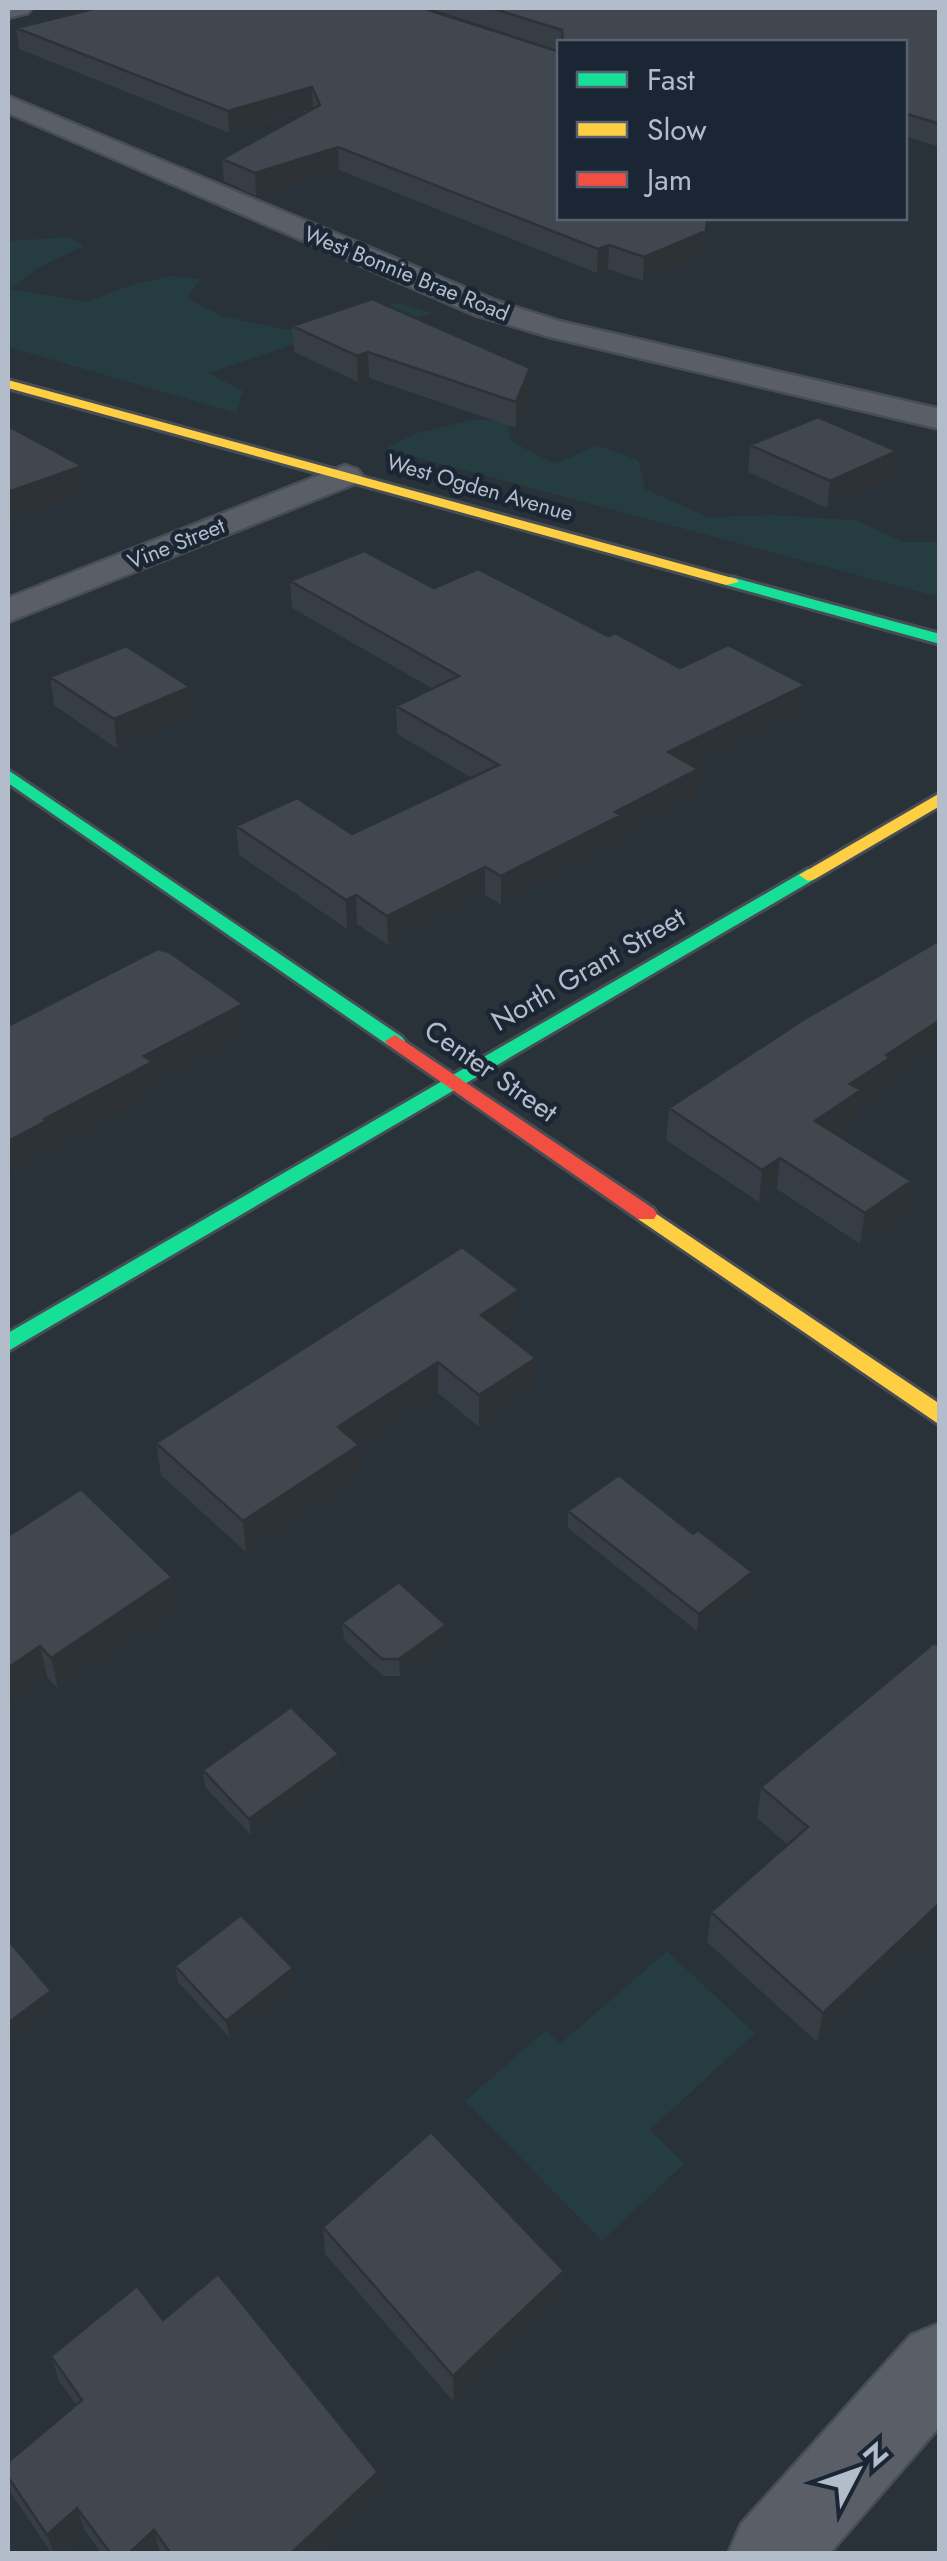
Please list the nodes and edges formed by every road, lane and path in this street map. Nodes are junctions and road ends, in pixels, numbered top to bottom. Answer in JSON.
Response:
{"nodes":[{"id":1,"x":20,"y":8,"type":"edge"},
{"id":2,"x":8,"y":11,"type":"edge"},
{"id":3,"x":8,"y":104,"type":"edge"},
{"id":4,"x":8,"y":384,"type":"edge"},
{"id":5,"x":940,"y":419,"type":"edge"},
{"id":6,"x":345,"y":476,"type":"junction"},
{"id":7,"x":8,"y":612,"type":"edge"},
{"id":8,"x":940,"y":639,"type":"edge"},
{"id":9,"x":8,"y":775,"type":"edge"},
{"id":10,"x":940,"y":798,"type":"edge"},
{"id":11,"x":454,"y":1082,"type":"junction"},
{"id":12,"x":8,"y":1343,"type":"edge"},
{"id":13,"x":940,"y":1416,"type":"edge"},
{"id":14,"x":940,"y":2364,"type":"edge"},
{"id":15,"x":771,"y":2554,"type":"edge"}],
"edges":[{"from":1,"to":2,"type":"street"},
{"from":3,"to":5,"type":"street","name":"West Bonnie Brae Road"},
{"from":4,"to":6,"type":"street","name":"West Ogden Avenue"},
{"from":6,"to":7,"type":"street","name":"Vine Street"},
{"from":6,"to":8,"type":"street","name":"West Ogden Avenue"},
{"from":9,"to":11,"type":"street","name":"Center Street"},
{"from":10,"to":11,"type":"street","name":"North Grant Street"},
{"from":11,"to":12,"type":"street","name":"North Grant Street"},
{"from":11,"to":13,"type":"street","name":"Center Street"},
{"from":14,"to":15,"type":"street"}]}
